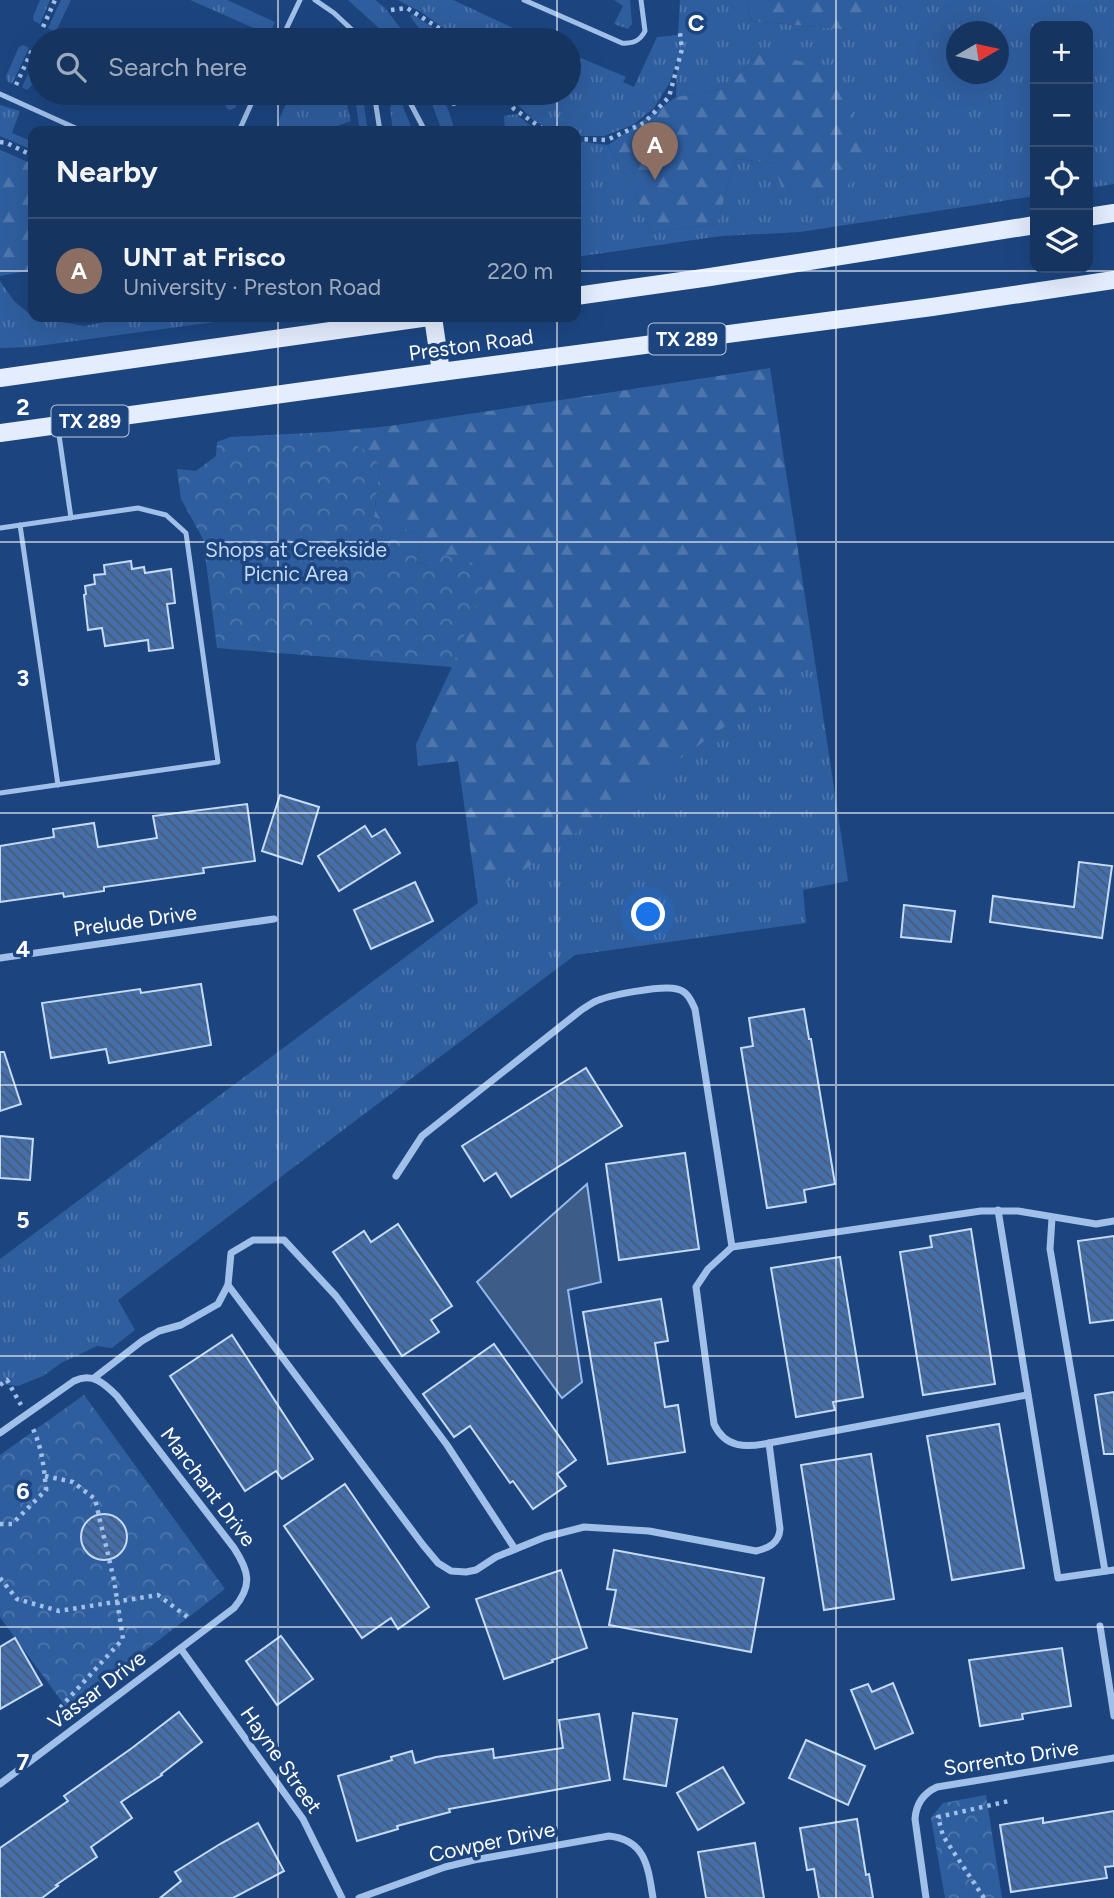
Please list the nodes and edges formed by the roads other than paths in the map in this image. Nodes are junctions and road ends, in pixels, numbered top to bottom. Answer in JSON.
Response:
{"nodes":[{"id":1,"x":300,"y":0,"type":"edge"},
{"id":2,"x":315,"y":0,"type":"edge"},
{"id":3,"x":524,"y":0,"type":"edge"},
{"id":4,"x":641,"y":0,"type":"edge"},
{"id":5,"x":287,"y":28,"type":"edge"},
{"id":6,"x":350,"y":28,"type":"edge"},
{"id":7,"x":0,"y":94,"type":"edge"},
{"id":8,"x":251,"y":105,"type":"edge"},
{"id":9,"x":376,"y":105,"type":"edge"},
{"id":10,"x":411,"y":105,"type":"edge"},
{"id":11,"x":71,"y":126,"type":"edge"},
{"id":12,"x":241,"y":126,"type":"edge"},
{"id":13,"x":379,"y":126,"type":"edge"},
{"id":14,"x":422,"y":126,"type":"edge"},
{"id":15,"x":1114,"y":213,"type":"edge"},
{"id":16,"x":1093,"y":216,"type":"edge"},
{"id":17,"x":1030,"y":227,"type":"edge"},
{"id":18,"x":1114,"y":280,"type":"edge"},
{"id":19,"x":581,"y":295,"type":"edge"},
{"id":20,"x":396,"y":322,"type":"edge"},
{"id":21,"x":432,"y":322,"type":"edge"},
{"id":22,"x":441,"y":372,"type":"junction"},
{"id":23,"x":0,"y":378,"type":"edge"},
{"id":24,"x":57,"y":425,"type":"junction"},
{"id":25,"x":0,"y":433,"type":"edge"},
{"id":26,"x":71,"y":518,"type":"junction"},
{"id":27,"x":20,"y":525,"type":"junction"},
{"id":28,"x":0,"y":528,"type":"edge"},
{"id":29,"x":58,"y":785,"type":"junction"},
{"id":30,"x":0,"y":793,"type":"edge"},
{"id":31,"x":274,"y":919,"type":"dead end"},
{"id":32,"x":0,"y":958,"type":"edge"},
{"id":33,"x":396,"y":1176,"type":"dead end"},
{"id":34,"x":998,"y":1210,"type":"junction"},
{"id":35,"x":1052,"y":1218,"type":"junction"},
{"id":36,"x":1114,"y":1221,"type":"edge"},
{"id":37,"x":732,"y":1247,"type":"junction"},
{"id":38,"x":228,"y":1285,"type":"junction"},
{"id":39,"x":94,"y":1378,"type":"junction"},
{"id":40,"x":1027,"y":1395,"type":"junction"},
{"id":41,"x":1,"y":1430,"type":"edge"},
{"id":42,"x":769,"y":1443,"type":"junction"},
{"id":43,"x":515,"y":1549,"type":"junction"},
{"id":44,"x":1110,"y":1570,"type":"edge"},
{"id":45,"x":1100,"y":1626,"type":"dead end"},
{"id":46,"x":181,"y":1648,"type":"junction"},
{"id":47,"x":1114,"y":1716,"type":"edge"},
{"id":48,"x":1114,"y":1758,"type":"edge"},
{"id":49,"x":0,"y":1784,"type":"edge"},
{"id":50,"x":342,"y":1898,"type":"edge"},
{"id":51,"x":359,"y":1898,"type":"edge"},
{"id":52,"x":653,"y":1898,"type":"edge"},
{"id":53,"x":926,"y":1898,"type":"edge"}],
"edges":[{"from":1,"to":5,"type":"lane"},
{"from":2,"to":6,"type":"lane"},
{"from":3,"to":4,"type":"lane"},
{"from":7,"to":11,"type":"lane"},
{"from":8,"to":12,"type":"lane"},
{"from":9,"to":13,"type":"lane"},
{"from":10,"to":14,"type":"lane"},
{"from":15,"to":16,"type":"main road"},
{"from":17,"to":19,"type":"main road"},
{"from":18,"to":22,"type":"main road","name":"Preston Road","number":"TX 289"},
{"from":20,"to":23,"type":"main road","name":"Preston Road"},
{"from":21,"to":22,"type":"main road"},
{"from":22,"to":24,"type":"main road","name":"Preston Road","number":"TX 289"},
{"from":24,"to":25,"type":"main road","name":"Preston Road","number":"TX 289"},
{"from":24,"to":26,"type":"lane"},
{"from":26,"to":27,"type":"lane"},
{"from":26,"to":29,"type":"lane"},
{"from":27,"to":28,"type":"lane"},
{"from":27,"to":29,"type":"lane"},
{"from":29,"to":30,"type":"lane"},
{"from":31,"to":32,"type":"street","name":"Prelude Drive"},
{"from":33,"to":37,"type":"street"},
{"from":34,"to":35,"type":"street"},
{"from":34,"to":37,"type":"street"},
{"from":34,"to":40,"type":"street"},
{"from":35,"to":36,"type":"street"},
{"from":35,"to":44,"type":"street"},
{"from":37,"to":42,"type":"street"},
{"from":38,"to":39,"type":"street"},
{"from":38,"to":43,"type":"street"},
{"from":38,"to":43,"type":"street"},
{"from":39,"to":41,"type":"street"},
{"from":39,"to":46,"type":"street","name":"Marchant Drive"},
{"from":40,"to":42,"type":"street"},
{"from":40,"to":44,"type":"street"},
{"from":42,"to":43,"type":"street"},
{"from":45,"to":47,"type":"street"},
{"from":46,"to":49,"type":"street","name":"Vassar Drive"},
{"from":46,"to":50,"type":"street","name":"Hayne Street"},
{"from":48,"to":53,"type":"street","name":"Sorrento Drive"},
{"from":51,"to":52,"type":"street","name":"Cowper Drive"}]}
